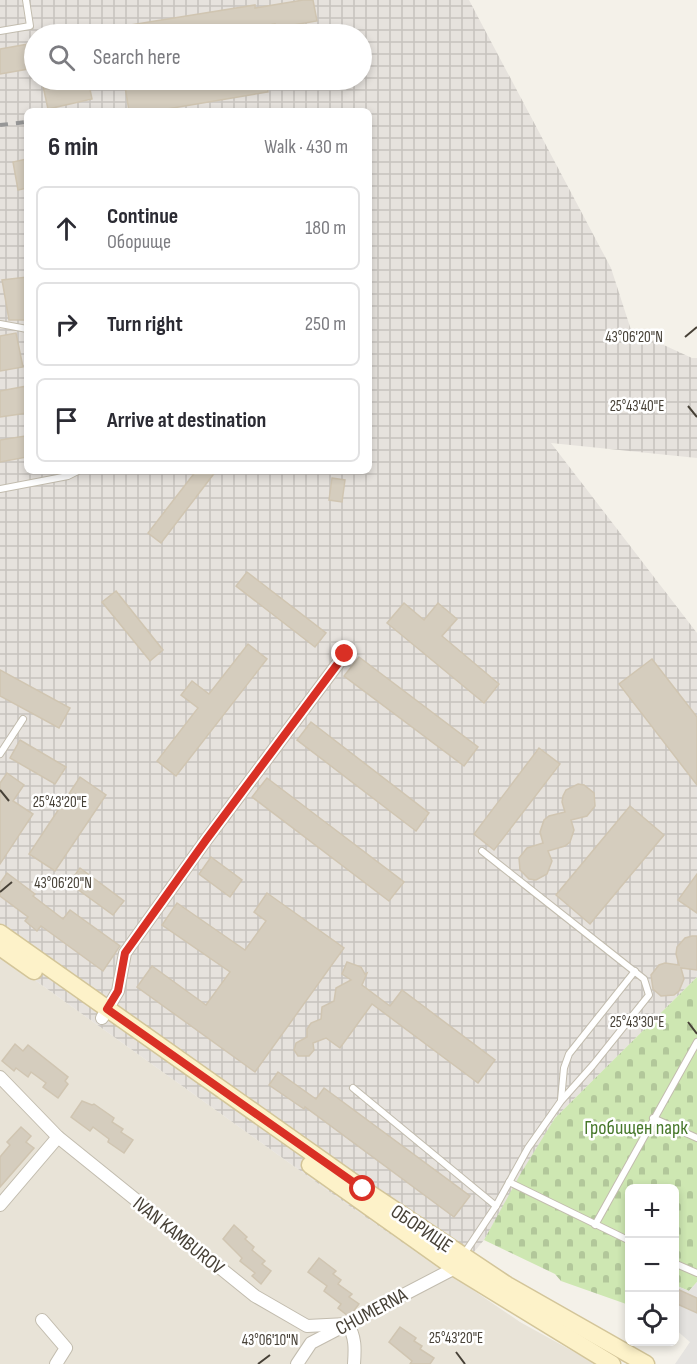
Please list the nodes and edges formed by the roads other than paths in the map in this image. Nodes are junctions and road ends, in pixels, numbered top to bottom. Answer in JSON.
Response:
{"nodes":[{"id":1,"x":26,"y":0,"type":"edge"},
{"id":2,"x":30,"y":24,"type":"edge"},
{"id":3,"x":24,"y":27,"type":"edge"},
{"id":4,"x":0,"y":31,"type":"edge"},
{"id":5,"x":0,"y":324,"type":"edge"},
{"id":6,"x":24,"y":328,"type":"edge"},
{"id":7,"x":72,"y":474,"type":"edge"},
{"id":8,"x":0,"y":489,"type":"edge"},
{"id":9,"x":345,"y":654,"type":"dead end"},
{"id":10,"x":23,"y":719,"type":"dead end"},
{"id":11,"x":0,"y":754,"type":"edge"},
{"id":12,"x":482,"y":851,"type":"dead end"},
{"id":13,"x":0,"y":933,"type":"edge"},
{"id":14,"x":0,"y":947,"type":"edge"},
{"id":15,"x":635,"y":971,"type":"junction"},
{"id":16,"x":105,"y":1013,"type":"junction"},
{"id":17,"x":697,"y":1042,"type":"edge"},
{"id":18,"x":0,"y":1077,"type":"edge"},
{"id":19,"x":353,"y":1088,"type":"dead end"},
{"id":20,"x":561,"y":1101,"type":"junction"},
{"id":21,"x":653,"y":1118,"type":"junction"},
{"id":22,"x":58,"y":1137,"type":"junction"},
{"id":23,"x":697,"y":1138,"type":"edge"},
{"id":24,"x":509,"y":1182,"type":"junction"},
{"id":25,"x":0,"y":1205,"type":"edge"},
{"id":26,"x":496,"y":1206,"type":"junction"},
{"id":27,"x":595,"y":1225,"type":"junction"},
{"id":28,"x":625,"y":1239,"type":"edge"},
{"id":29,"x":459,"y":1262,"type":"junction"},
{"id":30,"x":679,"y":1265,"type":"edge"},
{"id":31,"x":697,"y":1273,"type":"edge"},
{"id":32,"x":42,"y":1320,"type":"dead end"},
{"id":33,"x":347,"y":1324,"type":"junction"},
{"id":34,"x":56,"y":1364,"type":"edge"},
{"id":35,"x":297,"y":1364,"type":"edge"},
{"id":36,"x":354,"y":1364,"type":"edge"},
{"id":37,"x":612,"y":1364,"type":"edge"},
{"id":38,"x":646,"y":1364,"type":"edge"}],
"edges":[{"from":1,"to":2,"type":"lane"},
{"from":3,"to":4,"type":"lane"},
{"from":5,"to":6,"type":"lane"},
{"from":7,"to":8,"type":"lane"},
{"from":9,"to":16,"type":"street"},
{"from":10,"to":11,"type":"lane"},
{"from":12,"to":15,"type":"lane"},
{"from":13,"to":16,"type":"main road","name":"ОБОРИЩЕ"},
{"from":14,"to":16,"type":"main road","name":"ОБОРИЩЕ"},
{"from":15,"to":20,"type":"lane"},
{"from":15,"to":20,"type":"lane"},
{"from":16,"to":29,"type":"main road","name":"ОБОРИЩЕ"},
{"from":17,"to":21,"type":"lane"},
{"from":18,"to":22,"type":"street","name":"IVAN KAMBUROV"},
{"from":19,"to":26,"type":"lane"},
{"from":20,"to":24,"type":"lane"},
{"from":21,"to":23,"type":"lane"},
{"from":21,"to":27,"type":"lane"},
{"from":22,"to":25,"type":"street"},
{"from":22,"to":33,"type":"street","name":"IVAN KAMBUROV"},
{"from":24,"to":26,"type":"lane"},
{"from":24,"to":27,"type":"lane"},
{"from":26,"to":29,"type":"lane"},
{"from":27,"to":28,"type":"lane"},
{"from":29,"to":33,"type":"street","name":"CHUMERNA"},
{"from":29,"to":37,"type":"main road","name":"ОБОРИЩЕ"},
{"from":29,"to":38,"type":"main road","name":"ОБОРИЩЕ"},
{"from":30,"to":31,"type":"lane"},
{"from":32,"to":34,"type":"street"},
{"from":33,"to":35,"type":"street","name":"CHUMERNA"},
{"from":33,"to":36,"type":"street"}]}
